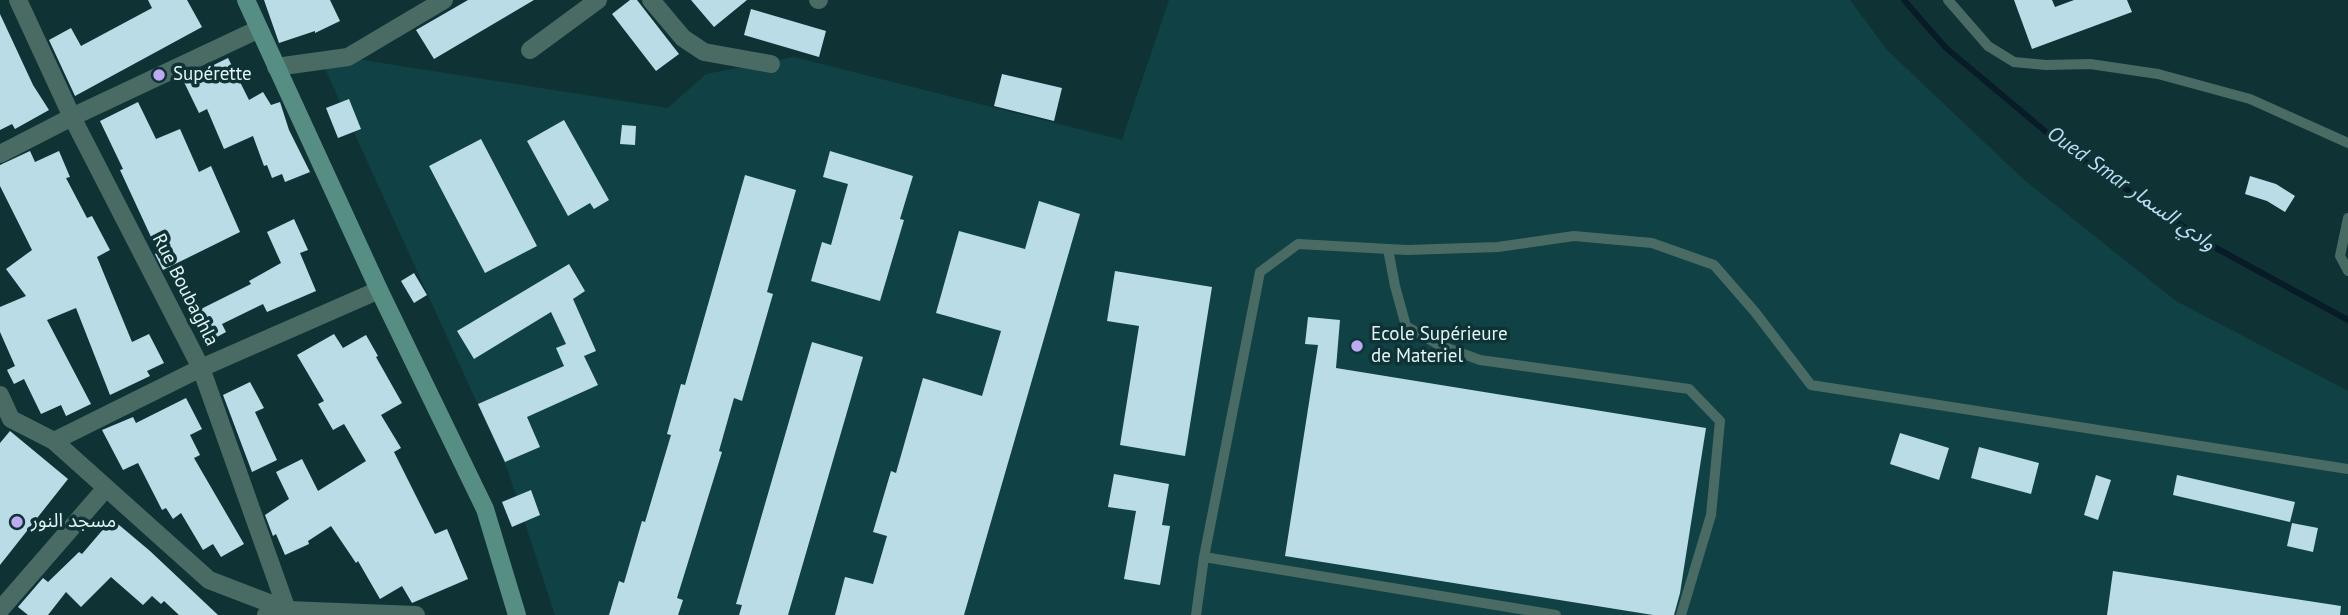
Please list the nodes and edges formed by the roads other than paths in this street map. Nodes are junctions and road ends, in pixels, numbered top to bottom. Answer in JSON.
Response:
{"nodes":[{"id":1,"x":18,"y":0,"type":"edge"},
{"id":2,"x":246,"y":0,"type":"edge"},
{"id":3,"x":444,"y":0,"type":"edge"},
{"id":4,"x":598,"y":0,"type":"edge"},
{"id":5,"x":651,"y":0,"type":"edge"},
{"id":6,"x":1948,"y":0,"type":"edge"},
{"id":7,"x":259,"y":29,"type":"junction"},
{"id":8,"x":530,"y":50,"type":"dead end"},
{"id":9,"x":771,"y":64,"type":"dead end"},
{"id":10,"x":276,"y":67,"type":"junction"},
{"id":11,"x":72,"y":117,"type":"junction"},
{"id":12,"x":2348,"y":143,"type":"edge"},
{"id":13,"x":0,"y":154,"type":"edge"},
{"id":14,"x":2348,"y":218,"type":"edge"},
{"id":15,"x":1388,"y":249,"type":"junction"},
{"id":16,"x":2348,"y":271,"type":"edge"},
{"id":17,"x":379,"y":290,"type":"junction"},
{"id":18,"x":201,"y":368,"type":"junction"},
{"id":19,"x":0,"y":395,"type":"edge"},
{"id":20,"x":6,"y":425,"type":"edge"},
{"id":21,"x":54,"y":442,"type":"junction"},
{"id":22,"x":2348,"y":470,"type":"edge"},
{"id":23,"x":107,"y":488,"type":"junction"},
{"id":24,"x":1204,"y":557,"type":"junction"},
{"id":25,"x":0,"y":610,"type":"edge"},
{"id":26,"x":288,"y":612,"type":"edge"},
{"id":27,"x":266,"y":615,"type":"edge"},
{"id":28,"x":416,"y":615,"type":"edge"},
{"id":29,"x":517,"y":615,"type":"edge"},
{"id":30,"x":1196,"y":615,"type":"edge"},
{"id":31,"x":1556,"y":615,"type":"edge"},
{"id":32,"x":1681,"y":615,"type":"edge"}],
"edges":[{"from":1,"to":11,"type":"street","name":"Rue Boubaghla"},
{"from":2,"to":7,"type":"main road"},
{"from":3,"to":10,"type":"street"},
{"from":4,"to":8,"type":"street"},
{"from":5,"to":9,"type":"street"},
{"from":6,"to":12,"type":"lane"},
{"from":7,"to":10,"type":"main road"},
{"from":7,"to":11,"type":"street"},
{"from":10,"to":17,"type":"main road"},
{"from":11,"to":13,"type":"street"},
{"from":11,"to":18,"type":"street","name":"Rue Boubaghla"},
{"from":14,"to":16,"type":"lane"},
{"from":15,"to":22,"type":"lane"},
{"from":15,"to":24,"type":"lane"},
{"from":15,"to":32,"type":"lane"},
{"from":17,"to":18,"type":"street"},
{"from":17,"to":29,"type":"main road"},
{"from":18,"to":21,"type":"street"},
{"from":18,"to":26,"type":"street","name":"Rue Boubaghla"},
{"from":19,"to":20,"type":"street"},
{"from":20,"to":21,"type":"street"},
{"from":21,"to":23,"type":"street"},
{"from":23,"to":25,"type":"street"},
{"from":23,"to":26,"type":"street"},
{"from":24,"to":30,"type":"lane"},
{"from":24,"to":31,"type":"lane"},
{"from":26,"to":27,"type":"street"},
{"from":26,"to":28,"type":"street"}]}
